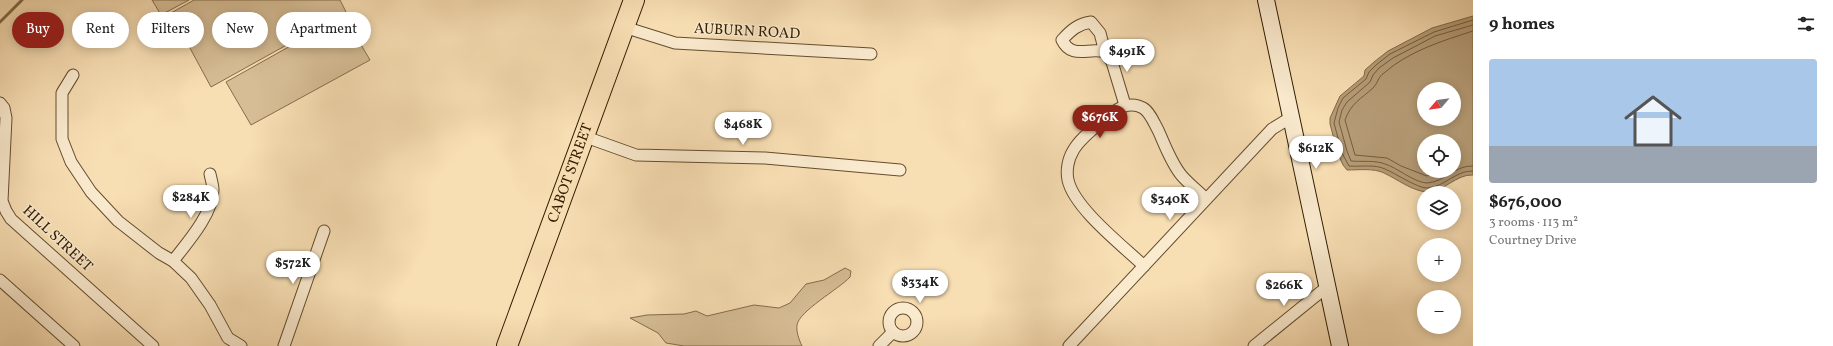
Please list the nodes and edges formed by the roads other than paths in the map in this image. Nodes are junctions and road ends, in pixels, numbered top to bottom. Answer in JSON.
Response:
{"nodes":[{"id":1,"x":634,"y":0,"type":"edge"},
{"id":2,"x":1266,"y":0,"type":"edge"},
{"id":3,"x":624,"y":27,"type":"junction"},
{"id":4,"x":1105,"y":52,"type":"dead end"},
{"id":5,"x":871,"y":54,"type":"dead end"},
{"id":6,"x":73,"y":75,"type":"dead end"},
{"id":7,"x":0,"y":103,"type":"edge"},
{"id":8,"x":1125,"y":105,"type":"junction"},
{"id":9,"x":1290,"y":118,"type":"junction"},
{"id":10,"x":583,"y":136,"type":"junction"},
{"id":11,"x":900,"y":170,"type":"dead end"},
{"id":12,"x":210,"y":174,"type":"dead end"},
{"id":13,"x":1206,"y":199,"type":"junction"},
{"id":14,"x":324,"y":231,"type":"dead end"},
{"id":15,"x":173,"y":261,"type":"junction"},
{"id":16,"x":1144,"y":266,"type":"junction"},
{"id":17,"x":0,"y":280,"type":"edge"},
{"id":18,"x":1328,"y":286,"type":"junction"},
{"id":19,"x":893,"y":332,"type":"dead end"},
{"id":20,"x":74,"y":346,"type":"edge"},
{"id":21,"x":153,"y":346,"type":"edge"},
{"id":22,"x":241,"y":346,"type":"edge"},
{"id":23,"x":284,"y":346,"type":"edge"},
{"id":24,"x":507,"y":346,"type":"edge"},
{"id":25,"x":879,"y":346,"type":"edge"},
{"id":26,"x":1069,"y":346,"type":"edge"},
{"id":27,"x":1254,"y":346,"type":"edge"},
{"id":28,"x":1340,"y":346,"type":"edge"}],
"edges":[{"from":1,"to":3,"type":"highway","name":"CABOT STREET"},
{"from":2,"to":9,"type":"street"},
{"from":3,"to":5,"type":"street","name":"AUBURN ROAD"},
{"from":3,"to":10,"type":"highway","name":"CABOT STREET"},
{"from":4,"to":8,"type":"street"},
{"from":6,"to":15,"type":"street"},
{"from":7,"to":21,"type":"street","name":"HILL STREET"},
{"from":8,"to":13,"type":"street"},
{"from":8,"to":16,"type":"street"},
{"from":9,"to":13,"type":"street"},
{"from":9,"to":18,"type":"street"},
{"from":10,"to":11,"type":"street"},
{"from":10,"to":24,"type":"highway","name":"CABOT STREET"},
{"from":12,"to":15,"type":"street"},
{"from":13,"to":16,"type":"street"},
{"from":14,"to":23,"type":"street"},
{"from":15,"to":22,"type":"street"},
{"from":16,"to":26,"type":"street"},
{"from":17,"to":20,"type":"street"},
{"from":18,"to":27,"type":"street"},
{"from":18,"to":28,"type":"street"},
{"from":19,"to":25,"type":"street"}]}
